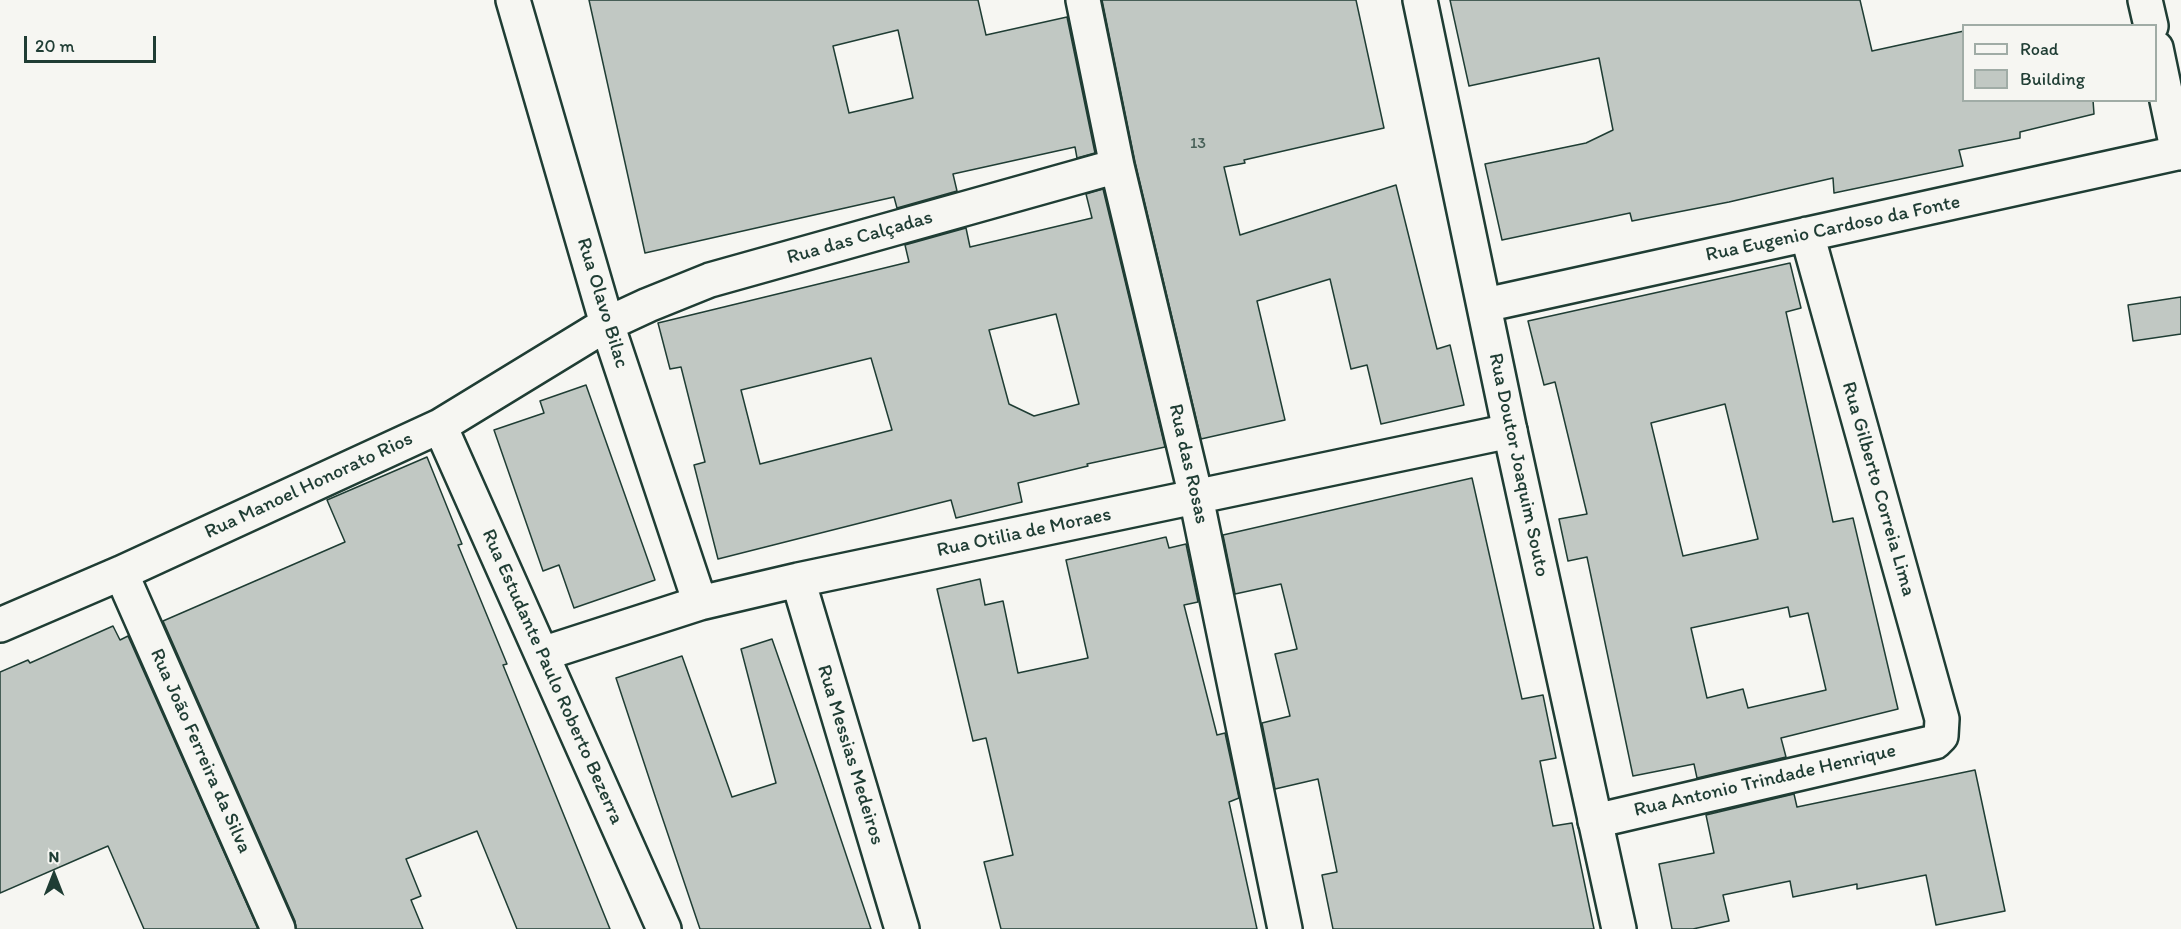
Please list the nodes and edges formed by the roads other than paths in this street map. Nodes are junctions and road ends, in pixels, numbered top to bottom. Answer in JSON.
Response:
{"nodes":[{"id":1,"x":513,"y":0,"type":"edge"},
{"id":2,"x":1083,"y":0,"type":"edge"},
{"id":3,"x":1420,"y":0,"type":"edge"},
{"id":4,"x":2145,"y":0,"type":"edge"},
{"id":5,"x":2151,"y":24,"type":"edge"},
{"id":6,"x":2157,"y":53,"type":"edge"},
{"id":7,"x":2179,"y":152,"type":"edge"},
{"id":8,"x":1117,"y":166,"type":"junction"},
{"id":9,"x":1807,"y":234,"type":"junction"},
{"id":10,"x":1485,"y":305,"type":"junction"},
{"id":11,"x":607,"y":324,"type":"junction"},
{"id":12,"x":440,"y":426,"type":"junction"},
{"id":13,"x":1510,"y":431,"type":"junction"},
{"id":14,"x":1196,"y":497,"type":"junction"},
{"id":15,"x":122,"y":573,"type":"junction"},
{"id":16,"x":798,"y":580,"type":"junction"},
{"id":17,"x":700,"y":603,"type":"junction"},
{"id":18,"x":0,"y":625,"type":"edge"},
{"id":19,"x":542,"y":654,"type":"junction"},
{"id":20,"x":1935,"y":742,"type":"joint"},
{"id":21,"x":1595,"y":821,"type":"junction"},
{"id":22,"x":278,"y":929,"type":"edge"},
{"id":23,"x":664,"y":929,"type":"edge"},
{"id":24,"x":903,"y":929,"type":"edge"},
{"id":25,"x":1285,"y":929,"type":"edge"},
{"id":26,"x":1619,"y":929,"type":"edge"}],
"edges":[{"from":1,"to":11,"type":"street","name":"Rua Olavo Bilac"},
{"from":2,"to":8,"type":"street","name":"Rua das Rosas"},
{"from":3,"to":10,"type":"street","name":"Rua Doutor Joaquim Souto"},
{"from":4,"to":5,"type":"street"},
{"from":6,"to":7,"type":"street"},
{"from":7,"to":9,"type":"street","name":"Rua Eugenio Cardoso da Fonte"},
{"from":8,"to":11,"type":"street","name":"Rua das Calçadas"},
{"from":8,"to":14,"type":"street","name":"Rua das Rosas"},
{"from":9,"to":10,"type":"street","name":"Rua Eugenio Cardoso da Fonte"},
{"from":9,"to":20,"type":"street","name":"Rua Gilberto Correia Lima"},
{"from":10,"to":13,"type":"street","name":"Rua Doutor Joaquim Souto"},
{"from":11,"to":12,"type":"street","name":"Rua Manoel Honorato Rios"},
{"from":11,"to":17,"type":"street","name":"Rua Olavo Bilac"},
{"from":12,"to":15,"type":"street","name":"Rua Manoel Honorato Rios"},
{"from":12,"to":19,"type":"street","name":"Rua Estudante Paulo Roberto Bezerra"},
{"from":13,"to":14,"type":"street","name":"Rua Otilia de Moraes"},
{"from":13,"to":21,"type":"street","name":"Rua Doutor Joaquim Souto"},
{"from":14,"to":16,"type":"street","name":"Rua Otilia de Moraes"},
{"from":14,"to":25,"type":"street","name":"Rua das Rosas"},
{"from":15,"to":18,"type":"street","name":"Rua Manoel Honorato Rios"},
{"from":15,"to":22,"type":"street","name":"Rua João Ferreira da Silva"},
{"from":16,"to":17,"type":"street","name":"Rua Otilia de Moraes"},
{"from":16,"to":24,"type":"street","name":"Rua Messias Medeiros"},
{"from":17,"to":19,"type":"street","name":"Rua Otilia de Moraes"},
{"from":19,"to":23,"type":"street","name":"Rua Estudante Paulo Roberto Bezerra"},
{"from":20,"to":21,"type":"street","name":"Rua Antonio Trindade Henrique"},
{"from":21,"to":26,"type":"street","name":"Rua Doutor Joaquim Souto"}]}
